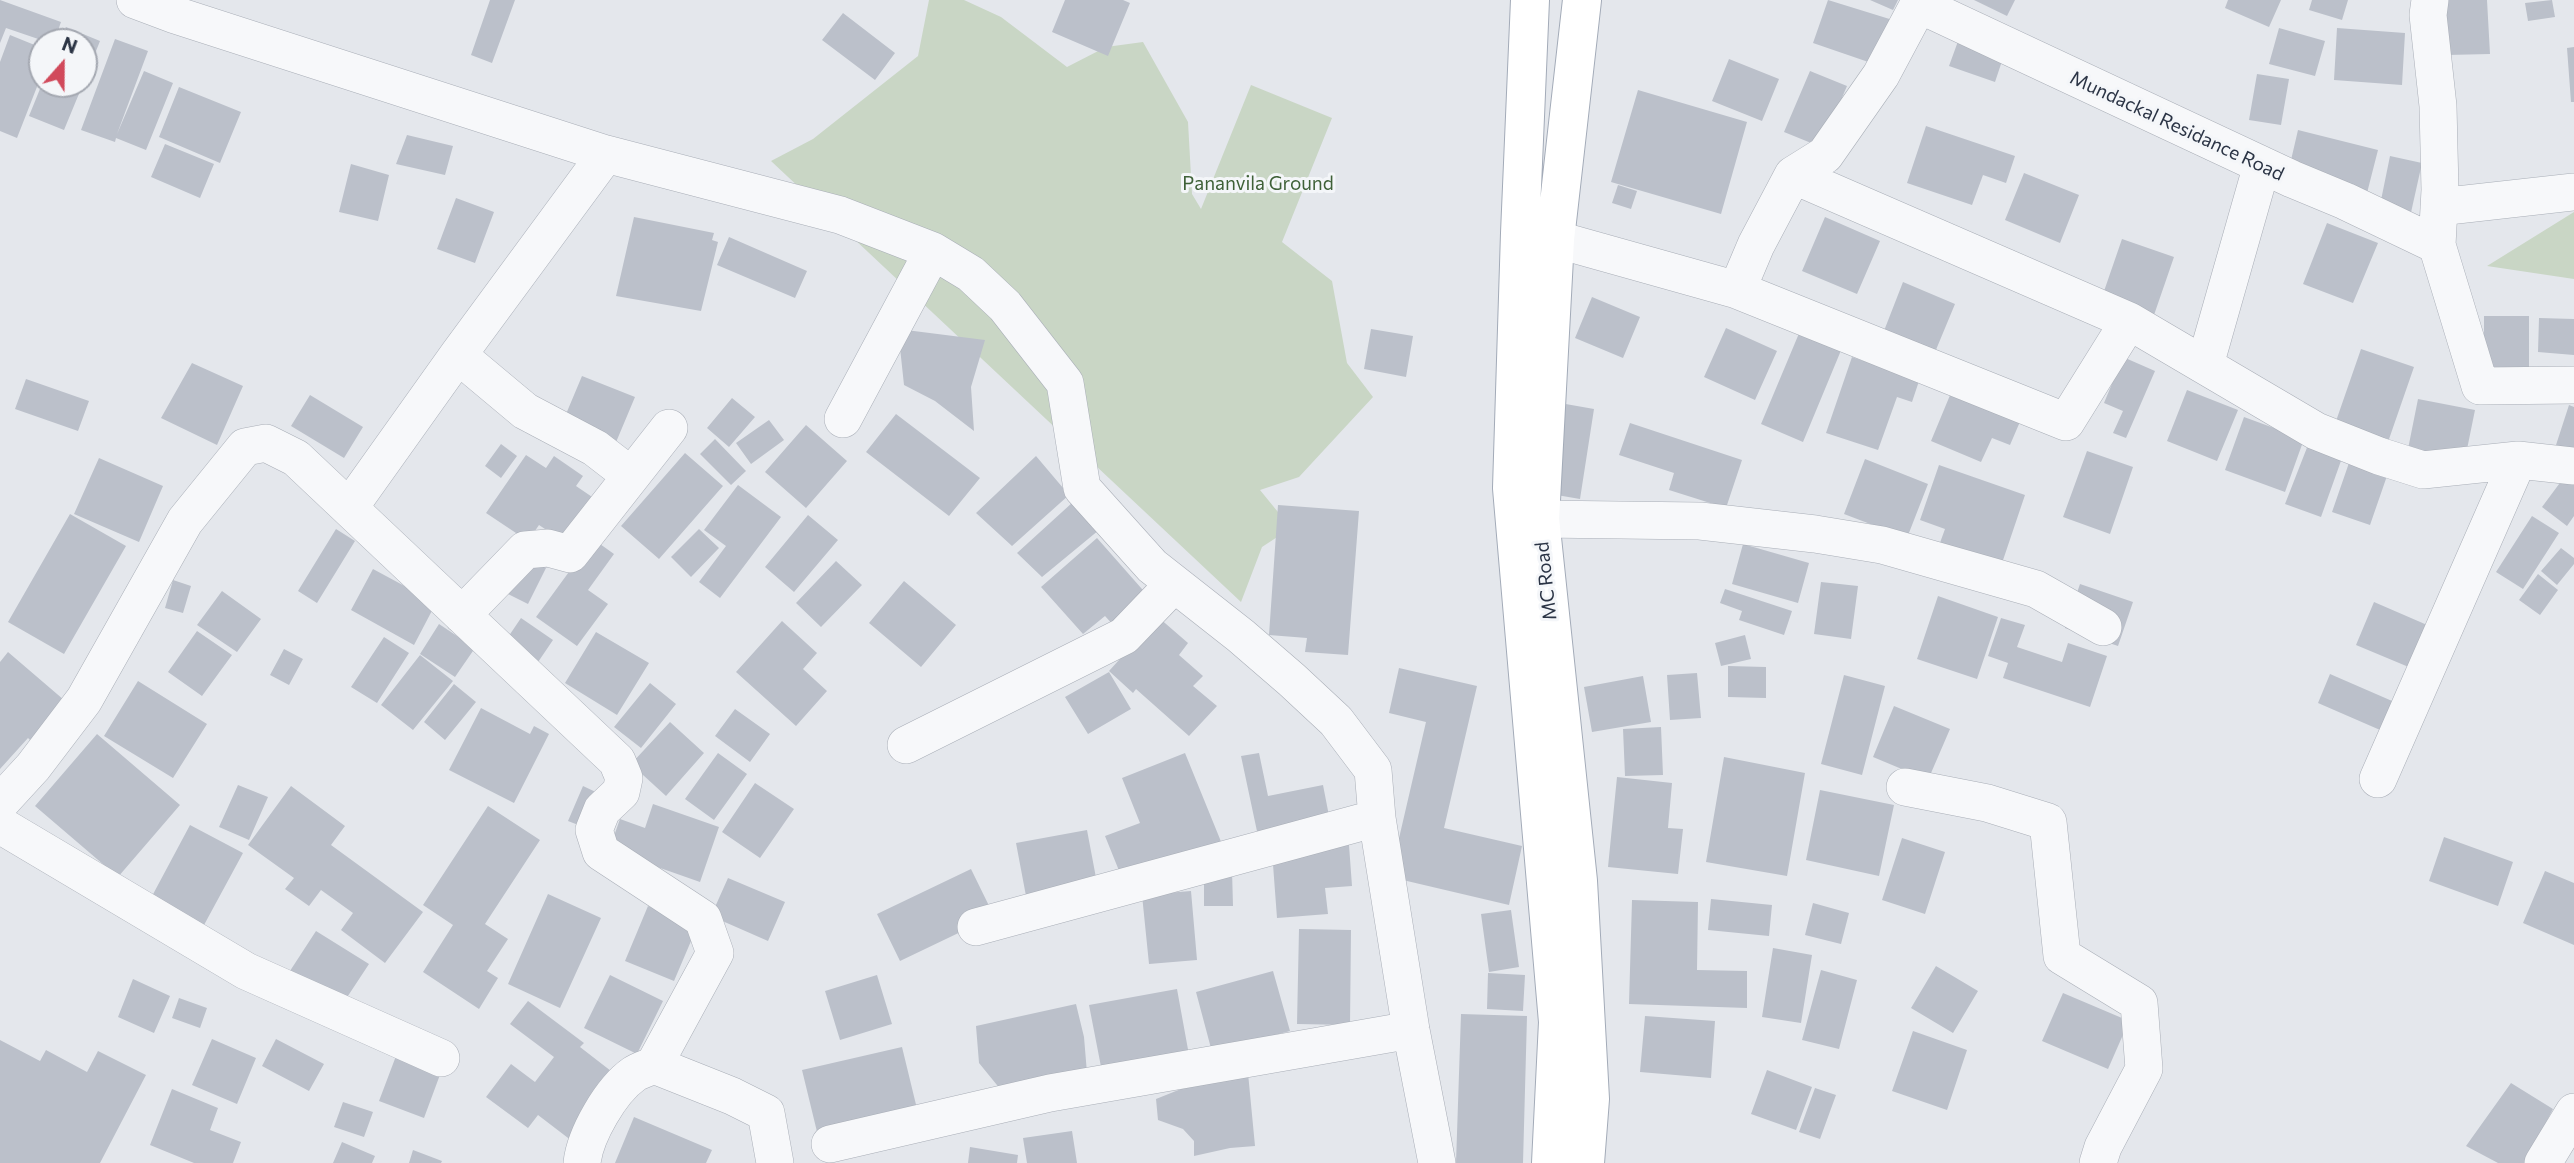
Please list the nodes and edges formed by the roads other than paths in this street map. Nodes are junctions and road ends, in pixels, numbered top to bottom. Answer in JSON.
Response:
{"nodes":[{"id":1,"x":135,"y":0,"type":"edge"},
{"id":2,"x":1530,"y":0,"type":"edge"},
{"id":3,"x":1582,"y":0,"type":"edge"},
{"id":4,"x":2430,"y":0,"type":"edge"},
{"id":5,"x":1919,"y":2,"type":"edge"},
{"id":6,"x":179,"y":8,"type":"edge"},
{"id":7,"x":606,"y":155,"type":"junction"},
{"id":8,"x":2262,"y":165,"type":"junction"},
{"id":9,"x":1793,"y":174,"type":"junction"},
{"id":10,"x":2574,"y":192,"type":"edge"},
{"id":11,"x":2439,"y":207,"type":"junction"},
{"id":12,"x":1555,"y":239,"type":"junction"},
{"id":13,"x":2437,"y":245,"type":"junction"},
{"id":14,"x":933,"y":251,"type":"junction"},
{"id":15,"x":1737,"y":290,"type":"junction"},
{"id":16,"x":2129,"y":321,"type":"junction"},
{"id":17,"x":458,"y":355,"type":"junction"},
{"id":18,"x":2205,"y":365,"type":"junction"},
{"id":19,"x":2574,"y":385,"type":"edge"},
{"id":20,"x":843,"y":419,"type":"dead end"},
{"id":21,"x":669,"y":428,"type":"dead end"},
{"id":22,"x":2518,"y":460,"type":"junction"},
{"id":23,"x":2574,"y":466,"type":"edge"},
{"id":24,"x":630,"y":475,"type":"junction"},
{"id":25,"x":349,"y":508,"type":"junction"},
{"id":26,"x":1540,"y":519,"type":"junction"},
{"id":27,"x":1174,"y":584,"type":"junction"},
{"id":28,"x":462,"y":615,"type":"junction"},
{"id":29,"x":2103,"y":627,"type":"dead end"},
{"id":30,"x":906,"y":745,"type":"dead end"},
{"id":31,"x":2378,"y":779,"type":"dead end"},
{"id":32,"x":1905,"y":787,"type":"dead end"},
{"id":33,"x":0,"y":803,"type":"edge"},
{"id":34,"x":1377,"y":818,"type":"junction"},
{"id":35,"x":0,"y":825,"type":"edge"},
{"id":36,"x":976,"y":927,"type":"dead end"},
{"id":37,"x":1411,"y":1030,"type":"junction"},
{"id":38,"x":440,"y":1058,"type":"dead end"},
{"id":39,"x":654,"y":1065,"type":"junction"},
{"id":40,"x":2574,"y":1112,"type":"edge"},
{"id":41,"x":830,"y":1144,"type":"dead end"},
{"id":42,"x":582,"y":1163,"type":"edge"},
{"id":43,"x":775,"y":1163,"type":"edge"},
{"id":44,"x":1437,"y":1163,"type":"edge"},
{"id":45,"x":1551,"y":1163,"type":"edge"},
{"id":46,"x":1585,"y":1163,"type":"edge"},
{"id":47,"x":2098,"y":1163,"type":"edge"},
{"id":48,"x":2543,"y":1163,"type":"edge"}],
"edges":[{"from":1,"to":6,"type":"street"},
{"from":2,"to":45,"type":"main road","name":"MC Road"},
{"from":3,"to":12,"type":"main road","name":"MC Road"},
{"from":4,"to":11,"type":"street"},
{"from":5,"to":8,"type":"street","name":"Mundackal Residance Road"},
{"from":5,"to":9,"type":"street"},
{"from":6,"to":7,"type":"street"},
{"from":7,"to":14,"type":"street"},
{"from":7,"to":17,"type":"street"},
{"from":8,"to":13,"type":"street","name":"Mundackal Residance Road"},
{"from":8,"to":18,"type":"street"},
{"from":9,"to":15,"type":"street"},
{"from":9,"to":16,"type":"street"},
{"from":10,"to":11,"type":"street"},
{"from":11,"to":13,"type":"street"},
{"from":12,"to":15,"type":"street"},
{"from":12,"to":26,"type":"main road","name":"MC Road"},
{"from":13,"to":19,"type":"street"},
{"from":14,"to":20,"type":"street"},
{"from":14,"to":27,"type":"street"},
{"from":15,"to":16,"type":"street"},
{"from":16,"to":18,"type":"street"},
{"from":17,"to":24,"type":"street"},
{"from":17,"to":25,"type":"street"},
{"from":18,"to":22,"type":"street"},
{"from":21,"to":24,"type":"street"},
{"from":22,"to":23,"type":"street"},
{"from":22,"to":31,"type":"street"},
{"from":24,"to":28,"type":"street"},
{"from":25,"to":28,"type":"street"},
{"from":25,"to":33,"type":"street"},
{"from":26,"to":29,"type":"street"},
{"from":26,"to":46,"type":"main road","name":"MC Road"},
{"from":27,"to":30,"type":"street"},
{"from":27,"to":34,"type":"street"},
{"from":28,"to":39,"type":"street"},
{"from":32,"to":47,"type":"street"},
{"from":34,"to":36,"type":"street"},
{"from":34,"to":37,"type":"street"},
{"from":35,"to":38,"type":"street"},
{"from":37,"to":41,"type":"street"},
{"from":37,"to":44,"type":"street"},
{"from":39,"to":42,"type":"street"},
{"from":39,"to":43,"type":"street"},
{"from":40,"to":48,"type":"street"}]}
